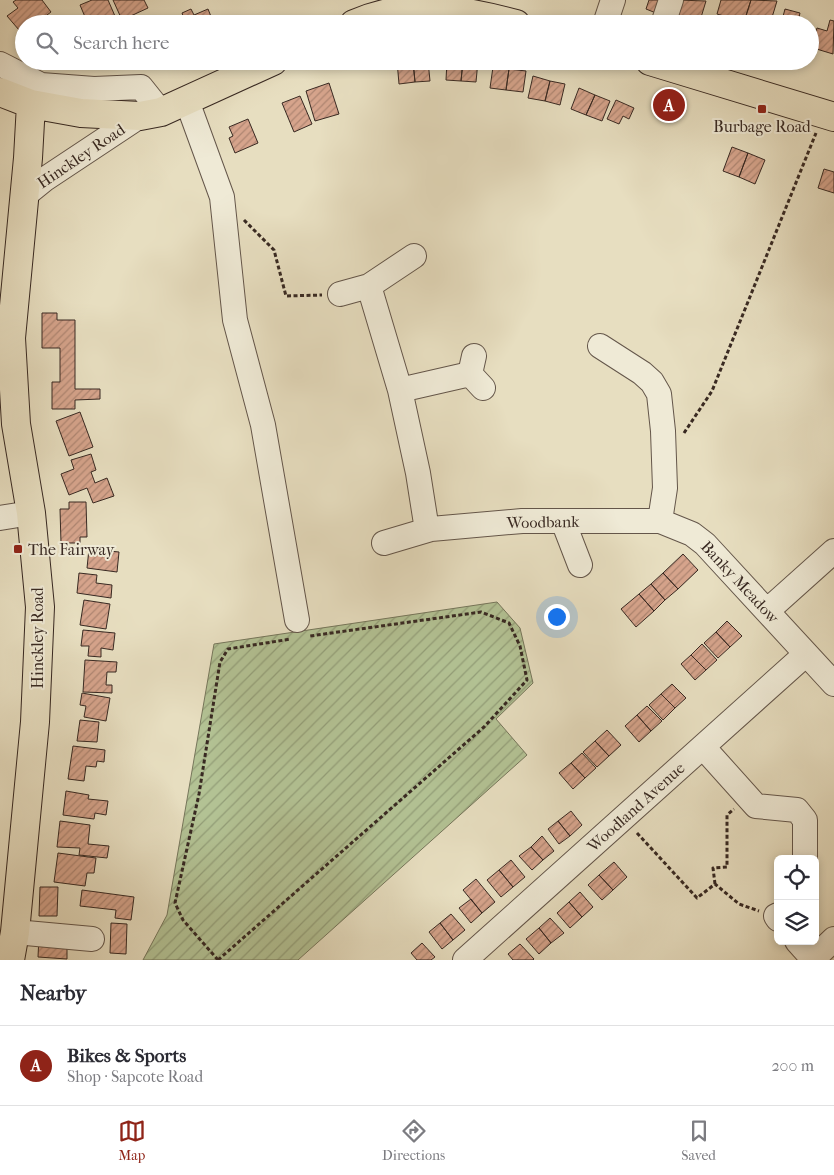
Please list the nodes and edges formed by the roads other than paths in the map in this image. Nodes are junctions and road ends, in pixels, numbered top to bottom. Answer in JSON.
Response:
{"nodes":[{"id":1,"x":613,"y":0,"type":"edge"},
{"id":2,"x":671,"y":0,"type":"edge"},
{"id":3,"x":421,"y":4,"type":"edge"},
{"id":4,"x":379,"y":15,"type":"edge"},
{"id":5,"x":479,"y":15,"type":"edge"},
{"id":6,"x":608,"y":15,"type":"edge"},
{"id":7,"x":666,"y":15,"type":"edge"},
{"id":8,"x":0,"y":64,"type":"edge"},
{"id":9,"x":254,"y":70,"type":"edge"},
{"id":10,"x":681,"y":70,"type":"edge"},
{"id":11,"x":0,"y":92,"type":"edge"},
{"id":12,"x":187,"y":101,"type":"junction"},
{"id":13,"x":31,"y":104,"type":"junction"},
{"id":14,"x":151,"y":114,"type":"junction"},
{"id":15,"x":829,"y":115,"type":"edge"},
{"id":16,"x":24,"y":196,"type":"junction"},
{"id":17,"x":414,"y":256,"type":"dead end"},
{"id":18,"x":369,"y":286,"type":"junction"},
{"id":19,"x":340,"y":294,"type":"road end"},
{"id":20,"x":600,"y":346,"type":"dead end"},
{"id":21,"x":475,"y":373,"type":"dead end"},
{"id":22,"x":400,"y":390,"type":"junction"},
{"id":23,"x":31,"y":513,"type":"junction"},
{"id":24,"x":0,"y":518,"type":"edge"},
{"id":25,"x":563,"y":521,"type":"junction"},
{"id":26,"x":660,"y":521,"type":"junction"},
{"id":27,"x":427,"y":530,"type":"junction"},
{"id":28,"x":384,"y":543,"type":"dead end"},
{"id":29,"x":834,"y":551,"type":"edge"},
{"id":30,"x":580,"y":565,"type":"dead end"},
{"id":31,"x":767,"y":611,"type":"junction"},
{"id":32,"x":301,"y":631,"type":"road end"},
{"id":33,"x":806,"y":654,"type":"junction"},
{"id":34,"x":834,"y":684,"type":"edge"},
{"id":35,"x":703,"y":747,"type":"junction"},
{"id":36,"x":805,"y":855,"type":"edge"},
{"id":37,"x":15,"y":932,"type":"junction"},
{"id":38,"x":92,"y":939,"type":"dead end"},
{"id":39,"x":834,"y":939,"type":"edge"},
{"id":40,"x":800,"y":945,"type":"edge"},
{"id":41,"x":10,"y":960,"type":"edge"},
{"id":42,"x":465,"y":960,"type":"edge"},
{"id":43,"x":812,"y":960,"type":"edge"}],
"edges":[{"from":1,"to":6,"type":"street"},
{"from":2,"to":7,"type":"street"},
{"from":3,"to":4,"type":"main road"},
{"from":3,"to":5,"type":"main road"},
{"from":8,"to":14,"type":"street"},
{"from":9,"to":12,"type":"main road"},
{"from":10,"to":15,"type":"main road"},
{"from":11,"to":13,"type":"main road"},
{"from":12,"to":14,"type":"main road"},
{"from":12,"to":32,"type":"street"},
{"from":13,"to":14,"type":"main road"},
{"from":13,"to":16,"type":"main road","name":"Hinckley Road"},
{"from":14,"to":16,"type":"street","name":"Hinckley Road"},
{"from":16,"to":23,"type":"main road","name":"Hinckley Road"},
{"from":17,"to":18,"type":"street"},
{"from":18,"to":19,"type":"street"},
{"from":18,"to":22,"type":"street"},
{"from":20,"to":26,"type":"street"},
{"from":21,"to":22,"type":"street"},
{"from":22,"to":27,"type":"street"},
{"from":23,"to":24,"type":"street"},
{"from":23,"to":37,"type":"main road","name":"Hinckley Road"},
{"from":25,"to":26,"type":"street","name":"Woodbank"},
{"from":25,"to":27,"type":"street","name":"Woodbank"},
{"from":25,"to":30,"type":"street"},
{"from":26,"to":31,"type":"street","name":"Banky Meadow"},
{"from":27,"to":28,"type":"street","name":"Woodbank"},
{"from":29,"to":31,"type":"street"},
{"from":31,"to":33,"type":"street","name":"Banky Meadow"},
{"from":33,"to":34,"type":"street","name":"Banky Meadow"},
{"from":33,"to":35,"type":"street","name":"Woodland Avenue"},
{"from":35,"to":36,"type":"street"},
{"from":35,"to":42,"type":"street","name":"Woodland Avenue"},
{"from":37,"to":38,"type":"street"},
{"from":37,"to":41,"type":"main road","name":"Hinckley Road"},
{"from":39,"to":43,"type":"street"},
{"from":40,"to":43,"type":"street"}]}
